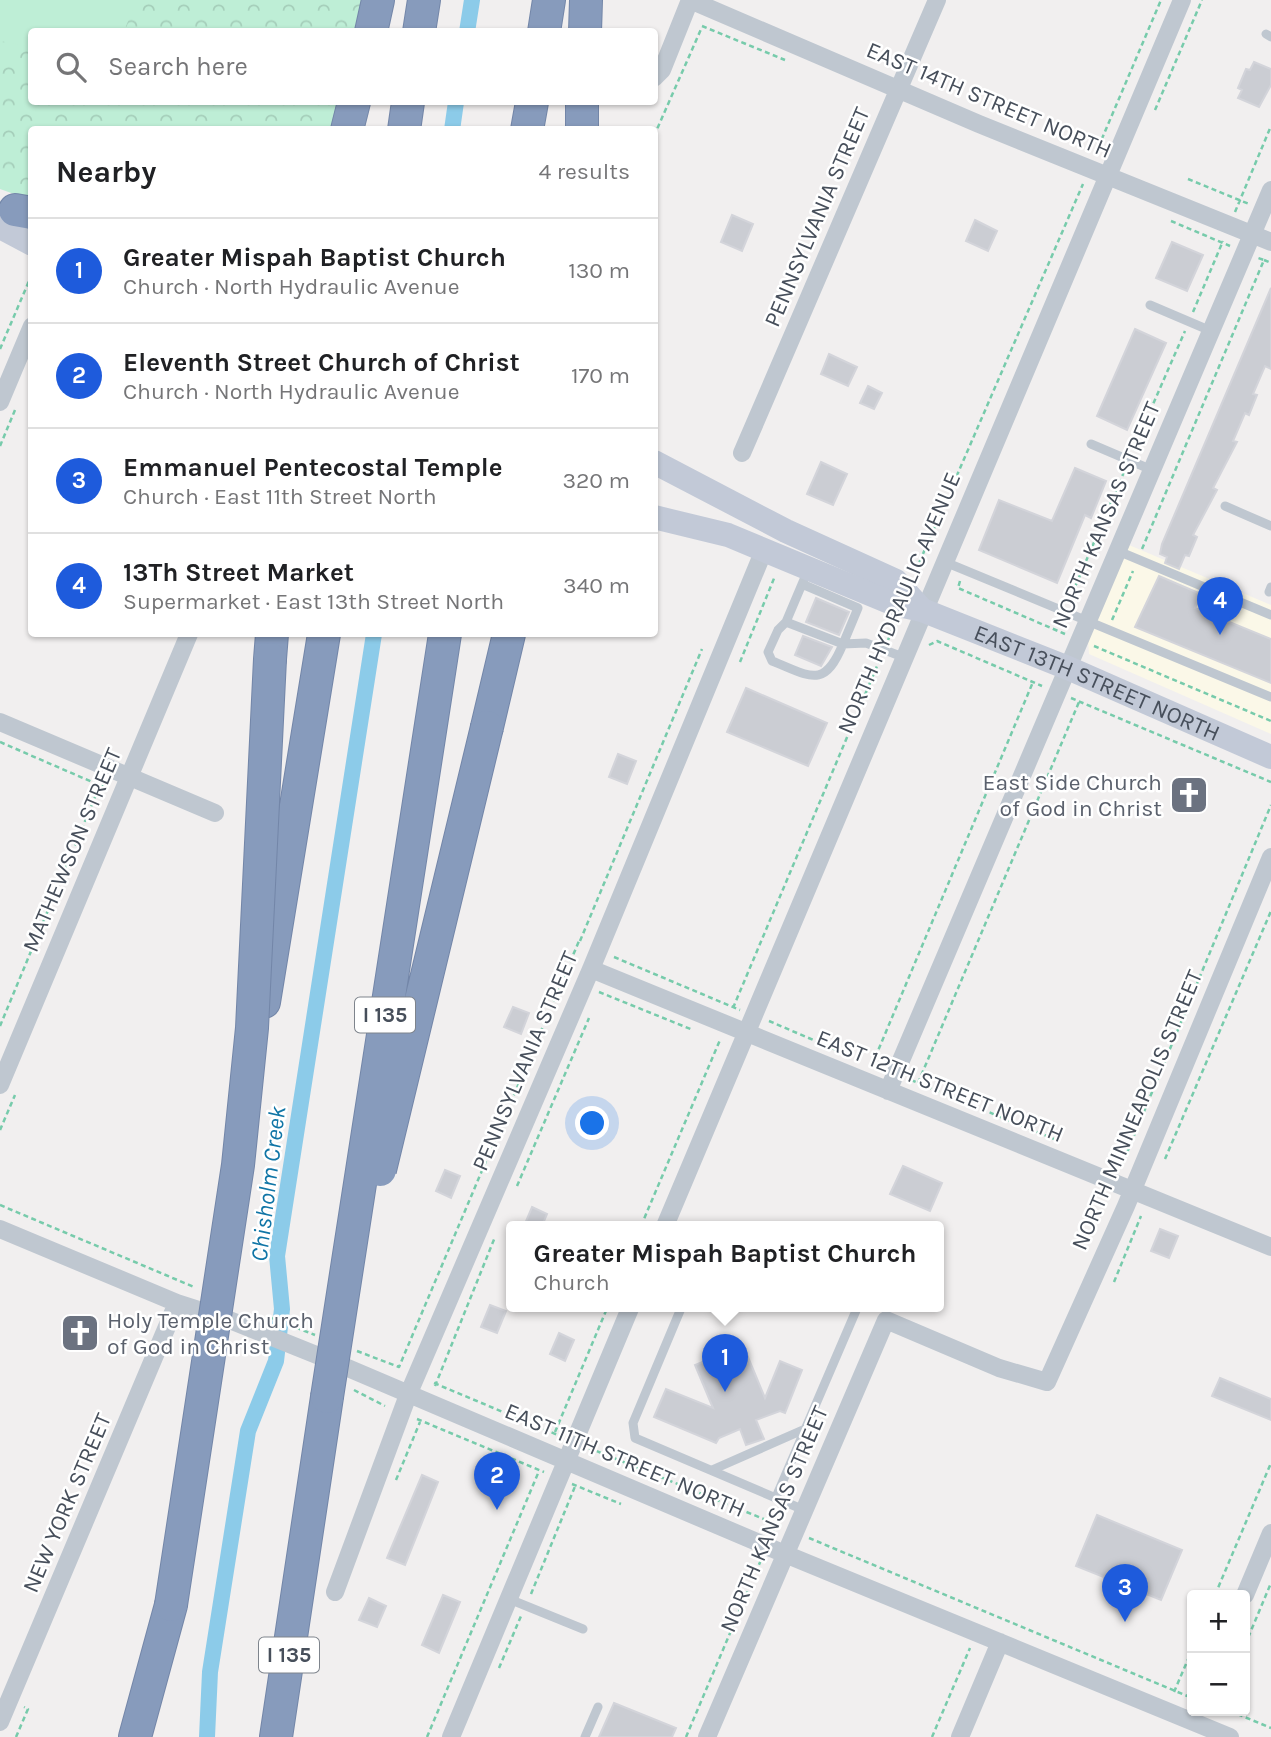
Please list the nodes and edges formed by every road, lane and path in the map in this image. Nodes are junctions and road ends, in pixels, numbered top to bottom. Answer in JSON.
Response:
{"nodes":[{"id":1,"x":378,"y":0,"type":"edge"},
{"id":2,"x":424,"y":0,"type":"edge"},
{"id":3,"x":549,"y":0,"type":"edge"},
{"id":4,"x":586,"y":0,"type":"edge"},
{"id":5,"x":690,"y":0,"type":"edge"},
{"id":6,"x":937,"y":0,"type":"edge"},
{"id":7,"x":1160,"y":0,"type":"edge"},
{"id":8,"x":1182,"y":0,"type":"edge"},
{"id":9,"x":710,"y":9,"type":"junction"},
{"id":10,"x":372,"y":28,"type":"edge"},
{"id":11,"x":420,"y":28,"type":"edge"},
{"id":12,"x":545,"y":28,"type":"edge"},
{"id":13,"x":585,"y":28,"type":"edge"},
{"id":14,"x":658,"y":74,"type":"edge"},
{"id":15,"x":899,"y":90,"type":"junction"},
{"id":16,"x":353,"y":105,"type":"edge"},
{"id":17,"x":408,"y":105,"type":"edge"},
{"id":18,"x":531,"y":105,"type":"edge"},
{"id":19,"x":582,"y":105,"type":"edge"},
{"id":20,"x":348,"y":126,"type":"edge"},
{"id":21,"x":405,"y":126,"type":"edge"},
{"id":22,"x":528,"y":126,"type":"edge"},
{"id":23,"x":582,"y":126,"type":"edge"},
{"id":24,"x":658,"y":127,"type":"edge"},
{"id":25,"x":1271,"y":127,"type":"edge"},
{"id":26,"x":1089,"y":169,"type":"junction"},
{"id":27,"x":1108,"y":176,"type":"junction"},
{"id":28,"x":1188,"y":179,"type":"dead end"},
{"id":29,"x":1271,"y":190,"type":"edge"},
{"id":30,"x":1240,"y":200,"type":"junction"},
{"id":31,"x":1263,"y":209,"type":"junction"},
{"id":32,"x":16,"y":214,"type":"edge"},
{"id":33,"x":1230,"y":225,"type":"junction"},
{"id":34,"x":1252,"y":234,"type":"junction"},
{"id":35,"x":28,"y":236,"type":"edge"},
{"id":36,"x":1271,"y":242,"type":"edge"},
{"id":37,"x":1264,"y":260,"type":"dead end"},
{"id":38,"x":1271,"y":263,"type":"edge"},
{"id":39,"x":28,"y":283,"type":"edge"},
{"id":40,"x":1150,"y":305,"type":"dead end"},
{"id":41,"x":1188,"y":321,"type":"junction"},
{"id":42,"x":1211,"y":331,"type":"junction"},
{"id":43,"x":28,"y":336,"type":"edge"},
{"id":44,"x":0,"y":349,"type":"edge"},
{"id":45,"x":0,"y":402,"type":"edge"},
{"id":46,"x":1091,"y":444,"type":"dead end"},
{"id":47,"x":742,"y":453,"type":"dead end"},
{"id":48,"x":1129,"y":460,"type":"junction"},
{"id":49,"x":658,"y":464,"type":"edge"},
{"id":50,"x":1152,"y":470,"type":"junction"},
{"id":51,"x":1225,"y":506,"type":"dead end"},
{"id":52,"x":658,"y":518,"type":"edge"},
{"id":53,"x":1271,"y":526,"type":"edge"},
{"id":54,"x":1118,"y":551,"type":"junction"},
{"id":55,"x":762,"y":556,"type":"junction"},
{"id":56,"x":943,"y":562,"type":"junction"},
{"id":57,"x":916,"y":570,"type":"dead end"},
{"id":58,"x":805,"y":577,"type":"junction"},
{"id":59,"x":958,"y":589,"type":"dead end"},
{"id":60,"x":922,"y":610,"type":"junction"},
{"id":61,"x":1064,"y":612,"type":"junction"},
{"id":62,"x":1271,"y":615,"type":"edge"},
{"id":63,"x":786,"y":622,"type":"junction"},
{"id":64,"x":1088,"y":622,"type":"junction"},
{"id":65,"x":895,"y":623,"type":"dead end"},
{"id":66,"x":1056,"y":630,"type":"junction"},
{"id":67,"x":188,"y":637,"type":"edge"},
{"id":68,"x":324,"y":637,"type":"edge"},
{"id":69,"x":445,"y":637,"type":"edge"},
{"id":70,"x":508,"y":637,"type":"edge"},
{"id":71,"x":1080,"y":640,"type":"junction"},
{"id":72,"x":843,"y":644,"type":"junction"},
{"id":73,"x":928,"y":645,"type":"dead end"},
{"id":74,"x":271,"y":646,"type":"edge"},
{"id":75,"x":884,"y":650,"type":"junction"},
{"id":76,"x":903,"y":657,"type":"junction"},
{"id":77,"x":740,"y":662,"type":"dead end"},
{"id":78,"x":1068,"y":668,"type":"junction"},
{"id":79,"x":1033,"y":682,"type":"junction"},
{"id":80,"x":1058,"y":692,"type":"junction"},
{"id":81,"x":1271,"y":697,"type":"edge"},
{"id":82,"x":1079,"y":701,"type":"junction"},
{"id":83,"x":1271,"y":721,"type":"edge"},
{"id":84,"x":0,"y":722,"type":"edge"},
{"id":85,"x":0,"y":742,"type":"edge"},
{"id":86,"x":1271,"y":757,"type":"edge"},
{"id":87,"x":130,"y":777,"type":"junction"},
{"id":88,"x":1271,"y":782,"type":"edge"},
{"id":89,"x":100,"y":785,"type":"junction"},
{"id":90,"x":122,"y":794,"type":"junction"},
{"id":91,"x":1271,"y":805,"type":"edge"},
{"id":92,"x":215,"y":813,"type":"dead end"},
{"id":93,"x":1271,"y":857,"type":"edge"},
{"id":94,"x":1271,"y":911,"type":"edge"},
{"id":95,"x":579,"y":941,"type":"dead end"},
{"id":96,"x":599,"y":972,"type":"junction"},
{"id":97,"x":595,"y":1004,"type":"dead end"},
{"id":98,"x":734,"y":1007,"type":"junction"},
{"id":99,"x":590,"y":1015,"type":"dead end"},
{"id":100,"x":761,"y":1018,"type":"junction"},
{"id":101,"x":726,"y":1024,"type":"junction"},
{"id":102,"x":0,"y":1027,"type":"edge"},
{"id":103,"x":754,"y":1036,"type":"junction"},
{"id":104,"x":859,"y":1059,"type":"dead end"},
{"id":105,"x":880,"y":1068,"type":"dead end"},
{"id":106,"x":918,"y":1083,"type":"dead end"},
{"id":107,"x":0,"y":1086,"type":"edge"},
{"id":108,"x":888,"y":1091,"type":"junction"},
{"id":109,"x":238,"y":1165,"type":"junction"},
{"id":110,"x":1121,"y":1167,"type":"dead end"},
{"id":111,"x":516,"y":1189,"type":"dead end"},
{"id":112,"x":1140,"y":1194,"type":"junction"},
{"id":113,"x":0,"y":1205,"type":"edge"},
{"id":114,"x":643,"y":1221,"type":"edge"},
{"id":115,"x":667,"y":1221,"type":"edge"},
{"id":116,"x":499,"y":1227,"type":"dead end"},
{"id":117,"x":0,"y":1229,"type":"edge"},
{"id":118,"x":1271,"y":1247,"type":"edge"},
{"id":119,"x":180,"y":1281,"type":"dead end"},
{"id":120,"x":1114,"y":1282,"type":"dead end"},
{"id":121,"x":177,"y":1303,"type":"junction"},
{"id":122,"x":605,"y":1312,"type":"edge"},
{"id":123,"x":629,"y":1312,"type":"edge"},
{"id":124,"x":679,"y":1312,"type":"edge"},
{"id":125,"x":855,"y":1312,"type":"edge"},
{"id":126,"x":262,"y":1314,"type":"dead end"},
{"id":127,"x":886,"y":1320,"type":"joint"},
{"id":128,"x":325,"y":1339,"type":"dead end"},
{"id":129,"x":350,"y":1349,"type":"dead end"},
{"id":130,"x":408,"y":1395,"type":"junction"},
{"id":131,"x":327,"y":1396,"type":"junction"},
{"id":132,"x":428,"y":1403,"type":"junction"},
{"id":133,"x":805,"y":1429,"type":"junction"},
{"id":134,"x":591,"y":1449,"type":"dead end"},
{"id":135,"x":546,"y":1453,"type":"junction"},
{"id":136,"x":1271,"y":1463,"type":"edge"},
{"id":137,"x":575,"y":1465,"type":"junction"},
{"id":138,"x":712,"y":1470,"type":"junction"},
{"id":139,"x":395,"y":1481,"type":"dead end"},
{"id":140,"x":776,"y":1497,"type":"junction"},
{"id":141,"x":786,"y":1502,"type":"junction"},
{"id":142,"x":804,"y":1510,"type":"junction"},
{"id":143,"x":1271,"y":1533,"type":"edge"},
{"id":144,"x":766,"y":1546,"type":"junction"},
{"id":145,"x":785,"y":1554,"type":"junction"},
{"id":146,"x":302,"y":1573,"type":"junction"},
{"id":147,"x":1271,"y":1583,"type":"edge"},
{"id":148,"x":1217,"y":1590,"type":"edge"},
{"id":149,"x":1247,"y":1590,"type":"edge"},
{"id":150,"x":335,"y":1592,"type":"dead end"},
{"id":151,"x":518,"y":1602,"type":"junction"},
{"id":152,"x":171,"y":1605,"type":"junction"},
{"id":153,"x":583,"y":1629,"type":"dead end"},
{"id":154,"x":1250,"y":1633,"type":"edge"},
{"id":155,"x":1000,"y":1642,"type":"junction"},
{"id":156,"x":970,"y":1648,"type":"dead end"},
{"id":157,"x":1191,"y":1653,"type":"edge"},
{"id":158,"x":495,"y":1677,"type":"dead end"},
{"id":159,"x":1174,"y":1693,"type":"dead end"},
{"id":160,"x":598,"y":1707,"type":"dead end"},
{"id":161,"x":1187,"y":1713,"type":"edge"},
{"id":162,"x":1194,"y":1716,"type":"edge"},
{"id":163,"x":1242,"y":1716,"type":"edge"},
{"id":164,"x":0,"y":1722,"type":"edge"},
{"id":165,"x":1271,"y":1728,"type":"edge"},
{"id":166,"x":135,"y":1737,"type":"edge"},
{"id":167,"x":150,"y":1737,"type":"edge"},
{"id":168,"x":276,"y":1737,"type":"edge"},
{"id":169,"x":292,"y":1737,"type":"edge"},
{"id":170,"x":427,"y":1737,"type":"edge"},
{"id":171,"x":451,"y":1737,"type":"edge"},
{"id":172,"x":585,"y":1737,"type":"edge"},
{"id":173,"x":686,"y":1737,"type":"edge"},
{"id":174,"x":707,"y":1737,"type":"edge"},
{"id":175,"x":932,"y":1737,"type":"edge"},
{"id":176,"x":960,"y":1737,"type":"edge"},
{"id":177,"x":1230,"y":1737,"type":"edge"}],
"edges":[{"from":1,"to":10,"type":"highway"},
{"from":2,"to":11,"type":"highway"},
{"from":3,"to":12,"type":"highway"},
{"from":4,"to":13,"type":"highway"},
{"from":5,"to":9,"type":"street","name":"EAST 14TH STREET NORTH"},
{"from":5,"to":14,"type":"street"},
{"from":6,"to":15,"type":"street","name":"PENNSYLVANIA STREET"},
{"from":7,"to":26,"type":"path"},
{"from":8,"to":27,"type":"street","name":"NORTH HYDRAULIC AVENUE"},
{"from":9,"to":15,"type":"street","name":"EAST 14TH STREET NORTH"},
{"from":9,"to":24,"type":"path"},
{"from":15,"to":26,"type":"street","name":"EAST 14TH STREET NORTH"},
{"from":15,"to":47,"type":"street","name":"PENNSYLVANIA STREET"},
{"from":16,"to":20,"type":"highway"},
{"from":17,"to":21,"type":"highway"},
{"from":18,"to":22,"type":"highway"},
{"from":19,"to":23,"type":"highway"},
{"from":25,"to":30,"type":"path"},
{"from":26,"to":27,"type":"street","name":"EAST 14TH STREET NORTH"},
{"from":26,"to":57,"type":"path"},
{"from":27,"to":33,"type":"street","name":"EAST 14TH STREET NORTH"},
{"from":27,"to":56,"type":"street","name":"NORTH HYDRAULIC AVENUE"},
{"from":28,"to":30,"type":"path"},
{"from":29,"to":31,"type":"street","name":"NORTH KANSAS STREET"},
{"from":30,"to":31,"type":"path"},
{"from":30,"to":33,"type":"path"},
{"from":31,"to":34,"type":"street","name":"NORTH KANSAS STREET"},
{"from":32,"to":35,"type":"main road"},
{"from":33,"to":34,"type":"street","name":"EAST 14TH STREET NORTH"},
{"from":33,"to":41,"type":"path"},
{"from":34,"to":36,"type":"street","name":"EAST 14TH STREET NORTH"},
{"from":34,"to":42,"type":"street","name":"NORTH KANSAS STREET"},
{"from":37,"to":38,"type":"path"},
{"from":39,"to":44,"type":"path"},
{"from":40,"to":41,"type":"lane"},
{"from":41,"to":42,"type":"lane"},
{"from":41,"to":48,"type":"path"},
{"from":42,"to":50,"type":"street","name":"NORTH KANSAS STREET"},
{"from":43,"to":45,"type":"street"},
{"from":46,"to":48,"type":"lane"},
{"from":48,"to":50,"type":"lane"},
{"from":48,"to":61,"type":"path"},
{"from":49,"to":60,"type":"main road","name":"EAST 13TH STREET NORTH"},
{"from":50,"to":54,"type":"street","name":"NORTH KANSAS STREET"},
{"from":51,"to":53,"type":"lane"},
{"from":52,"to":55,"type":"main road","name":"EAST 13TH STREET NORTH"},
{"from":54,"to":62,"type":"lane"},
{"from":54,"to":64,"type":"street","name":"NORTH KANSAS STREET"},
{"from":55,"to":58,"type":"main road","name":"EAST 13TH STREET NORTH"},
{"from":55,"to":77,"type":"path"},
{"from":55,"to":96,"type":"street","name":"PENNSYLVANIA STREET"},
{"from":56,"to":60,"type":"street","name":"NORTH HYDRAULIC AVENUE"},
{"from":56,"to":61,"type":"lane"},
{"from":58,"to":60,"type":"main road","name":"EAST 13TH STREET NORTH"},
{"from":58,"to":63,"type":"lane"},
{"from":58,"to":72,"type":"lane"},
{"from":59,"to":66,"type":"path"},
{"from":60,"to":76,"type":"street","name":"NORTH HYDRAULIC AVENUE"},
{"from":60,"to":78,"type":"main road","name":"EAST 13TH STREET NORTH"},
{"from":61,"to":64,"type":"lane"},
{"from":61,"to":66,"type":"path"},
{"from":63,"to":72,"type":"lane"},
{"from":63,"to":72,"type":"lane"},
{"from":64,"to":71,"type":"street","name":"NORTH KANSAS STREET"},
{"from":64,"to":81,"type":"lane"},
{"from":65,"to":75,"type":"path"},
{"from":66,"to":71,"type":"path"},
{"from":67,"to":87,"type":"street","name":"MATHEWSON STREET"},
{"from":68,"to":109,"type":"highway","bridge":true},
{"from":69,"to":131,"type":"highway","number":"I 135","bridge":true},
{"from":70,"to":131,"type":"highway","bridge":true},
{"from":71,"to":78,"type":"street","name":"NORTH KANSAS STREET"},
{"from":71,"to":83,"type":"path"},
{"from":72,"to":75,"type":"lane"},
{"from":73,"to":79,"type":"path"},
{"from":74,"to":109,"type":"highway","bridge":true},
{"from":75,"to":76,"type":"lane"},
{"from":75,"to":98,"type":"path"},
{"from":76,"to":100,"type":"street","name":"NORTH HYDRAULIC AVENUE"},
{"from":78,"to":80,"type":"street","name":"NORTH KANSAS STREET"},
{"from":78,"to":86,"type":"main road","name":"EAST 13TH STREET NORTH"},
{"from":79,"to":80,"type":"path"},
{"from":79,"to":105,"type":"path"},
{"from":80,"to":82,"type":"path"},
{"from":80,"to":108,"type":"street","name":"NORTH KANSAS STREET"},
{"from":82,"to":88,"type":"path"},
{"from":82,"to":106,"type":"path"},
{"from":84,"to":87,"type":"street"},
{"from":85,"to":89,"type":"path"},
{"from":87,"to":90,"type":"street","name":"MATHEWSON STREET"},
{"from":87,"to":92,"type":"street"},
{"from":89,"to":90,"type":"path"},
{"from":89,"to":102,"type":"path"},
{"from":90,"to":107,"type":"street","name":"MATHEWSON STREET"},
{"from":91,"to":110,"type":"path"},
{"from":93,"to":112,"type":"street","name":"NORTH MINNEAPOLIS STREET"},
{"from":94,"to":112,"type":"path"},
{"from":95,"to":129,"type":"path"},
{"from":96,"to":97,"type":"path"},
{"from":96,"to":98,"type":"path"},
{"from":96,"to":101,"type":"street","name":"EAST 12TH STREET NORTH"},
{"from":96,"to":130,"type":"street","name":"PENNSYLVANIA STREET"},
{"from":98,"to":100,"type":"path"},
{"from":98,"to":101,"type":"path"},
{"from":99,"to":111,"type":"path"},
{"from":100,"to":103,"type":"street","name":"NORTH HYDRAULIC AVENUE"},
{"from":100,"to":103,"type":"path"},
{"from":100,"to":104,"type":"path"},
{"from":101,"to":103,"type":"street","name":"EAST 12TH STREET NORTH"},
{"from":101,"to":114,"type":"path"},
{"from":103,"to":108,"type":"street","name":"EAST 12TH STREET NORTH"},
{"from":103,"to":115,"type":"street","name":"NORTH HYDRAULIC AVENUE"},
{"from":108,"to":112,"type":"street","name":"EAST 12TH STREET NORTH"},
{"from":109,"to":152,"type":"highway","bridge":true},
{"from":112,"to":118,"type":"street","name":"EAST 12TH STREET NORTH"},
{"from":112,"to":120,"type":"path"},
{"from":112,"to":127,"type":"street","name":"NORTH MINNEAPOLIS STREET"},
{"from":113,"to":119,"type":"path"},
{"from":116,"to":132,"type":"path"},
{"from":117,"to":121,"type":"street","name":"EAST 11TH STREET NORTH"},
{"from":121,"to":130,"type":"street","name":"EAST 11TH STREET NORTH"},
{"from":121,"to":164,"type":"street","name":"NEW YORK STREET"},
{"from":122,"to":135,"type":"path"},
{"from":123,"to":137,"type":"street"},
{"from":124,"to":138,"type":"lane"},
{"from":125,"to":133,"type":"lane"},
{"from":126,"to":128,"type":"path"},
{"from":127,"to":142,"type":"street","name":"NORTH KANSAS STREET"},
{"from":130,"to":132,"type":"street","name":"EAST 11TH STREET NORTH"},
{"from":130,"to":150,"type":"street","name":"PENNSYLVANIA STREET"},
{"from":131,"to":146,"type":"highway","number":"I 135"},
{"from":132,"to":135,"type":"street","name":"EAST 11TH STREET NORTH"},
{"from":132,"to":139,"type":"path"},
{"from":133,"to":138,"type":"lane"},
{"from":133,"to":140,"type":"lane"},
{"from":134,"to":137,"type":"path"},
{"from":135,"to":137,"type":"street","name":"EAST 11TH STREET NORTH"},
{"from":135,"to":170,"type":"path"},
{"from":136,"to":148,"type":"path"},
{"from":137,"to":144,"type":"street","name":"EAST 11TH STREET NORTH"},
{"from":137,"to":151,"type":"street"},
{"from":137,"to":151,"type":"path"},
{"from":138,"to":140,"type":"lane"},
{"from":140,"to":141,"type":"lane"},
{"from":141,"to":142,"type":"lane"},
{"from":141,"to":144,"type":"path"},
{"from":142,"to":145,"type":"street","name":"NORTH KANSAS STREET"},
{"from":143,"to":149,"type":"street"},
{"from":144,"to":145,"type":"street","name":"EAST 11TH STREET NORTH"},
{"from":144,"to":173,"type":"path"},
{"from":145,"to":155,"type":"street","name":"EAST 11TH STREET NORTH"},
{"from":145,"to":174,"type":"street","name":"NORTH KANSAS STREET"},
{"from":146,"to":168,"type":"highway","number":"I 135"},
{"from":146,"to":169,"type":"highway"},
{"from":147,"to":154,"type":"path"},
{"from":151,"to":153,"type":"lane"},
{"from":151,"to":158,"type":"path"},
{"from":151,"to":171,"type":"street"},
{"from":152,"to":166,"type":"highway"},
{"from":152,"to":167,"type":"highway"},
{"from":155,"to":161,"type":"street","name":"EAST 11TH STREET NORTH"},
{"from":155,"to":176,"type":"street"},
{"from":156,"to":175,"type":"path"},
{"from":157,"to":159,"type":"path"},
{"from":160,"to":172,"type":"lane"},
{"from":162,"to":177,"type":"street","name":"EAST 11TH STREET NORTH"},
{"from":163,"to":165,"type":"path"}]}
